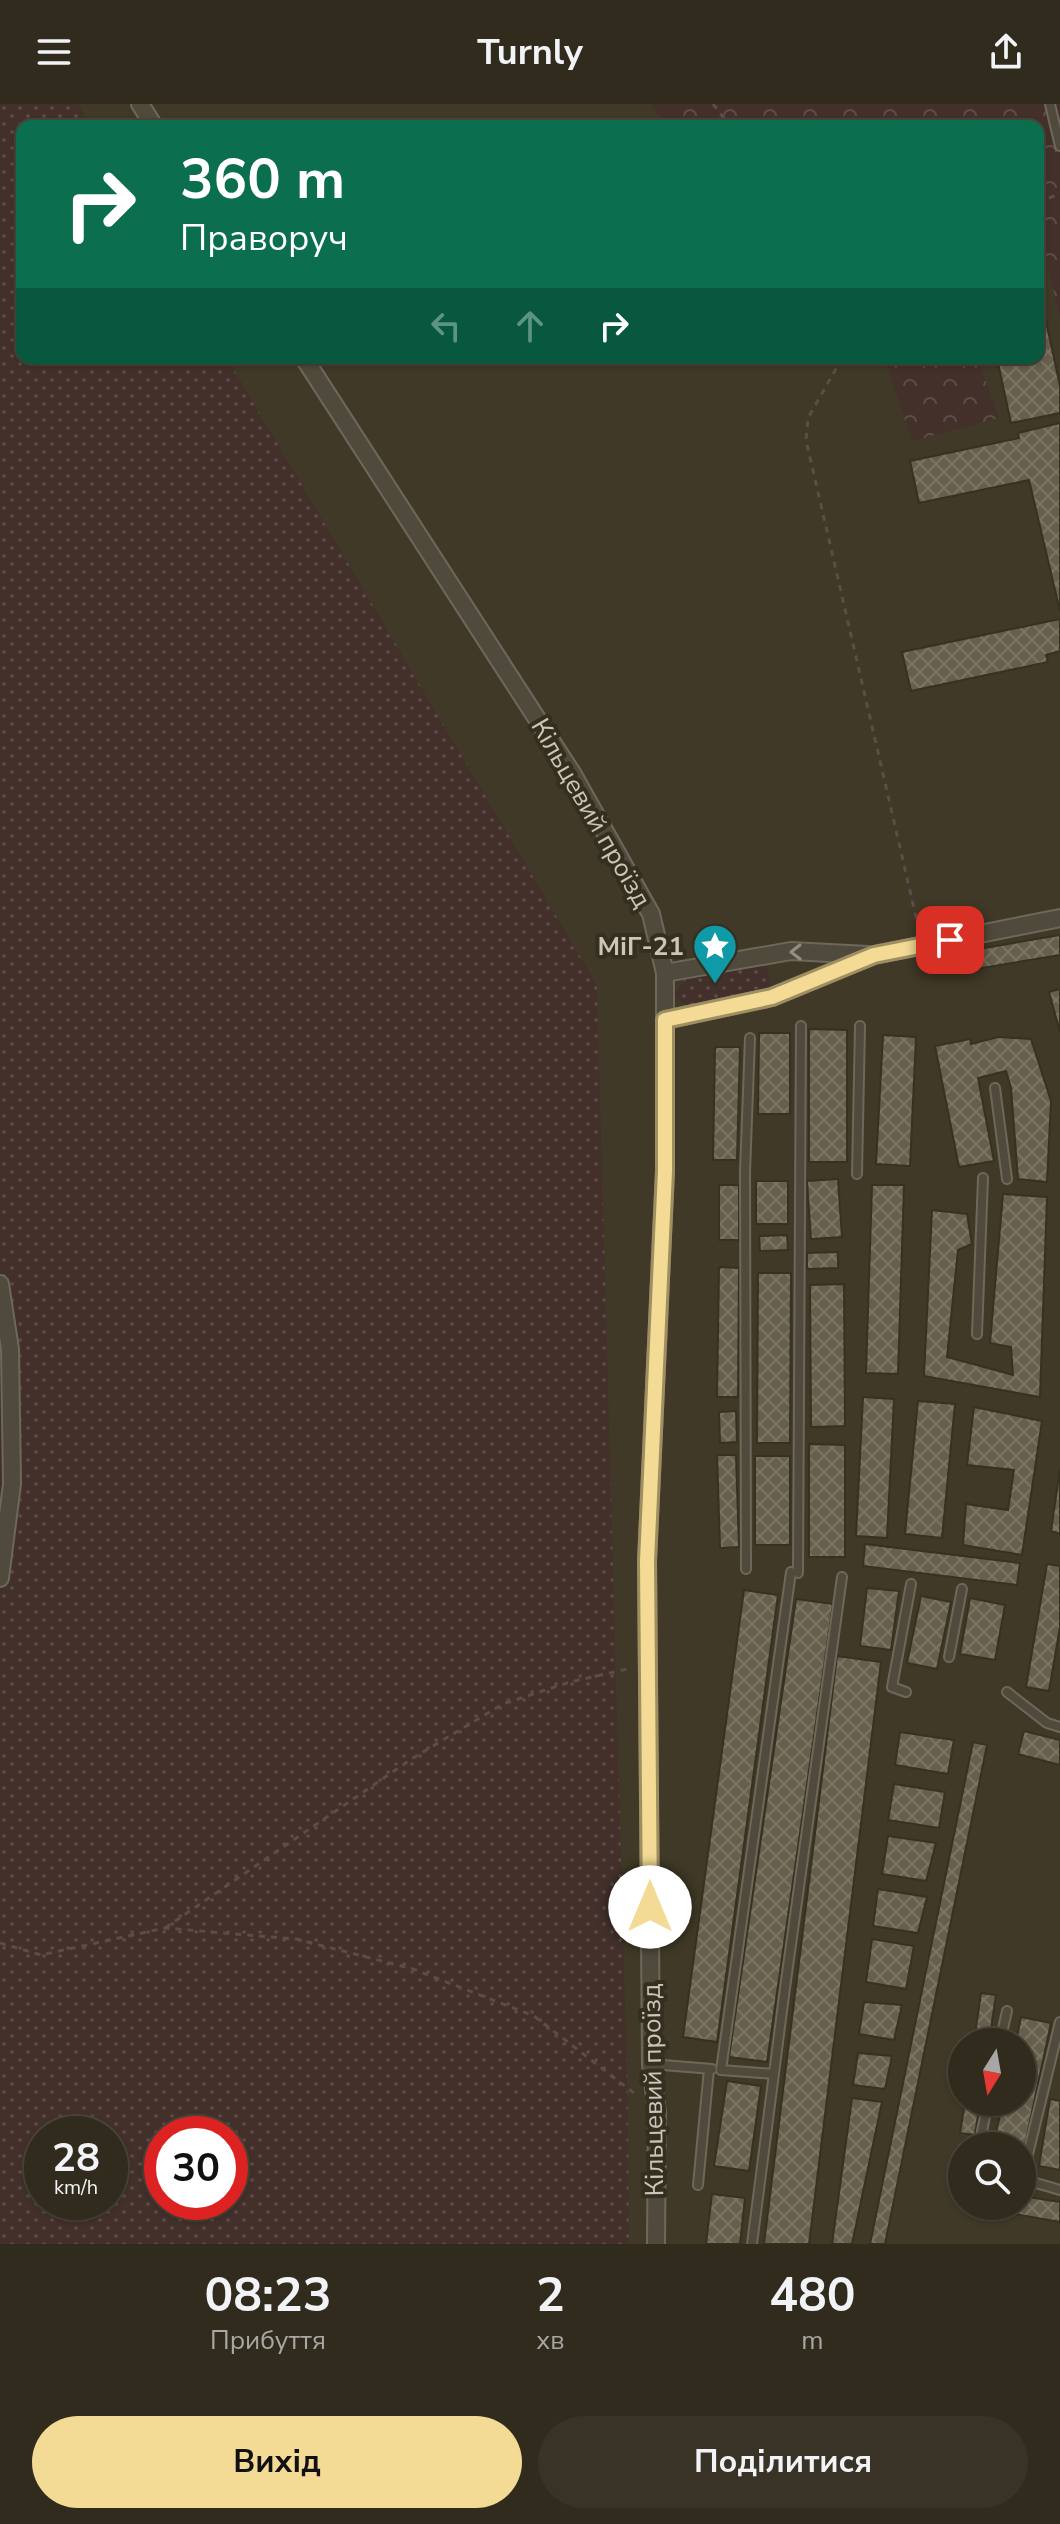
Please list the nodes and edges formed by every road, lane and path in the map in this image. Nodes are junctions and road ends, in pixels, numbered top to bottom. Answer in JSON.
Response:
{"nodes":[{"id":1,"x":713,"y":104,"type":"edge"},
{"id":2,"x":1050,"y":104,"type":"edge"},
{"id":3,"x":725,"y":120,"type":"edge"},
{"id":4,"x":1060,"y":146,"type":"edge"},
{"id":5,"x":308,"y":364,"type":"edge"},
{"id":6,"x":839,"y":364,"type":"edge"},
{"id":7,"x":1060,"y":918,"type":"edge"},
{"id":8,"x":923,"y":946,"type":"junction"},
{"id":9,"x":874,"y":955,"type":"junction"},
{"id":10,"x":665,"y":973,"type":"junction"},
{"id":11,"x":665,"y":1020,"type":"junction"},
{"id":12,"x":801,"y":1026,"type":"dead end"},
{"id":13,"x":860,"y":1026,"type":"dead end"},
{"id":14,"x":750,"y":1038,"type":"dead end"},
{"id":15,"x":995,"y":1088,"type":"dead end"},
{"id":16,"x":857,"y":1174,"type":"dead end"},
{"id":17,"x":983,"y":1178,"type":"dead end"},
{"id":18,"x":1007,"y":1179,"type":"dead end"},
{"id":19,"x":0,"y":1284,"type":"edge"},
{"id":20,"x":977,"y":1334,"type":"dead end"},
{"id":21,"x":746,"y":1569,"type":"dead end"},
{"id":22,"x":842,"y":1577,"type":"dead end"},
{"id":23,"x":0,"y":1578,"type":"edge"},
{"id":24,"x":911,"y":1584,"type":"dead end"},
{"id":25,"x":962,"y":1589,"type":"dead end"},
{"id":26,"x":949,"y":1657,"type":"dead end"},
{"id":27,"x":645,"y":1665,"type":"dead end"},
{"id":28,"x":906,"y":1692,"type":"dead end"},
{"id":29,"x":1007,"y":1692,"type":"dead end"},
{"id":30,"x":1060,"y":1727,"type":"edge"},
{"id":31,"x":165,"y":1928,"type":"junction"},
{"id":32,"x":0,"y":1943,"type":"edge"},
{"id":33,"x":1007,"y":2011,"type":"dead end"},
{"id":34,"x":1060,"y":2022,"type":"edge"},
{"id":35,"x":1003,"y":2028,"type":"edge"},
{"id":36,"x":651,"y":2064,"type":"junction"},
{"id":37,"x":709,"y":2069,"type":"junction"},
{"id":38,"x":721,"y":2070,"type":"junction"},
{"id":39,"x":774,"y":2074,"type":"junction"},
{"id":40,"x":657,"y":2113,"type":"junction"},
{"id":41,"x":1033,"y":2132,"type":"edge"},
{"id":42,"x":1036,"y":2183,"type":"edge"},
{"id":43,"x":698,"y":2185,"type":"dead end"},
{"id":44,"x":1060,"y":2190,"type":"edge"},
{"id":45,"x":656,"y":2244,"type":"edge"},
{"id":46,"x":752,"y":2244,"type":"edge"}],
"edges":[{"from":1,"to":3,"type":"path"},
{"from":2,"to":4,"type":"lane"},
{"from":5,"to":10,"type":"street","name":"Кільцевий проїзд"},
{"from":6,"to":8,"type":"path"},
{"from":7,"to":8,"type":"street"},
{"from":8,"to":9,"type":"street"},
{"from":9,"to":10,"type":"street","one_way":true},
{"from":9,"to":11,"type":"street"},
{"from":10,"to":11,"type":"street","name":"Кільцевий проїзд"},
{"from":11,"to":36,"type":"street","name":"Кільцевий проїзд"},
{"from":12,"to":38,"type":"lane"},
{"from":13,"to":16,"type":"lane"},
{"from":14,"to":21,"type":"lane"},
{"from":15,"to":18,"type":"lane"},
{"from":17,"to":20,"type":"lane"},
{"from":19,"to":23,"type":"street"},
{"from":22,"to":39,"type":"lane"},
{"from":24,"to":28,"type":"lane"},
{"from":25,"to":26,"type":"lane"},
{"from":27,"to":31,"type":"path"},
{"from":29,"to":30,"type":"lane"},
{"from":31,"to":32,"type":"path"},
{"from":31,"to":40,"type":"path"},
{"from":33,"to":35,"type":"lane"},
{"from":34,"to":41,"type":"lane"},
{"from":36,"to":37,"type":"lane"},
{"from":36,"to":40,"type":"street","name":"Кільцевий проїзд"},
{"from":37,"to":38,"type":"lane"},
{"from":37,"to":43,"type":"lane"},
{"from":38,"to":39,"type":"lane"},
{"from":39,"to":46,"type":"lane"},
{"from":40,"to":45,"type":"street","name":"Кільцевий проїзд"},
{"from":42,"to":44,"type":"lane"}]}
